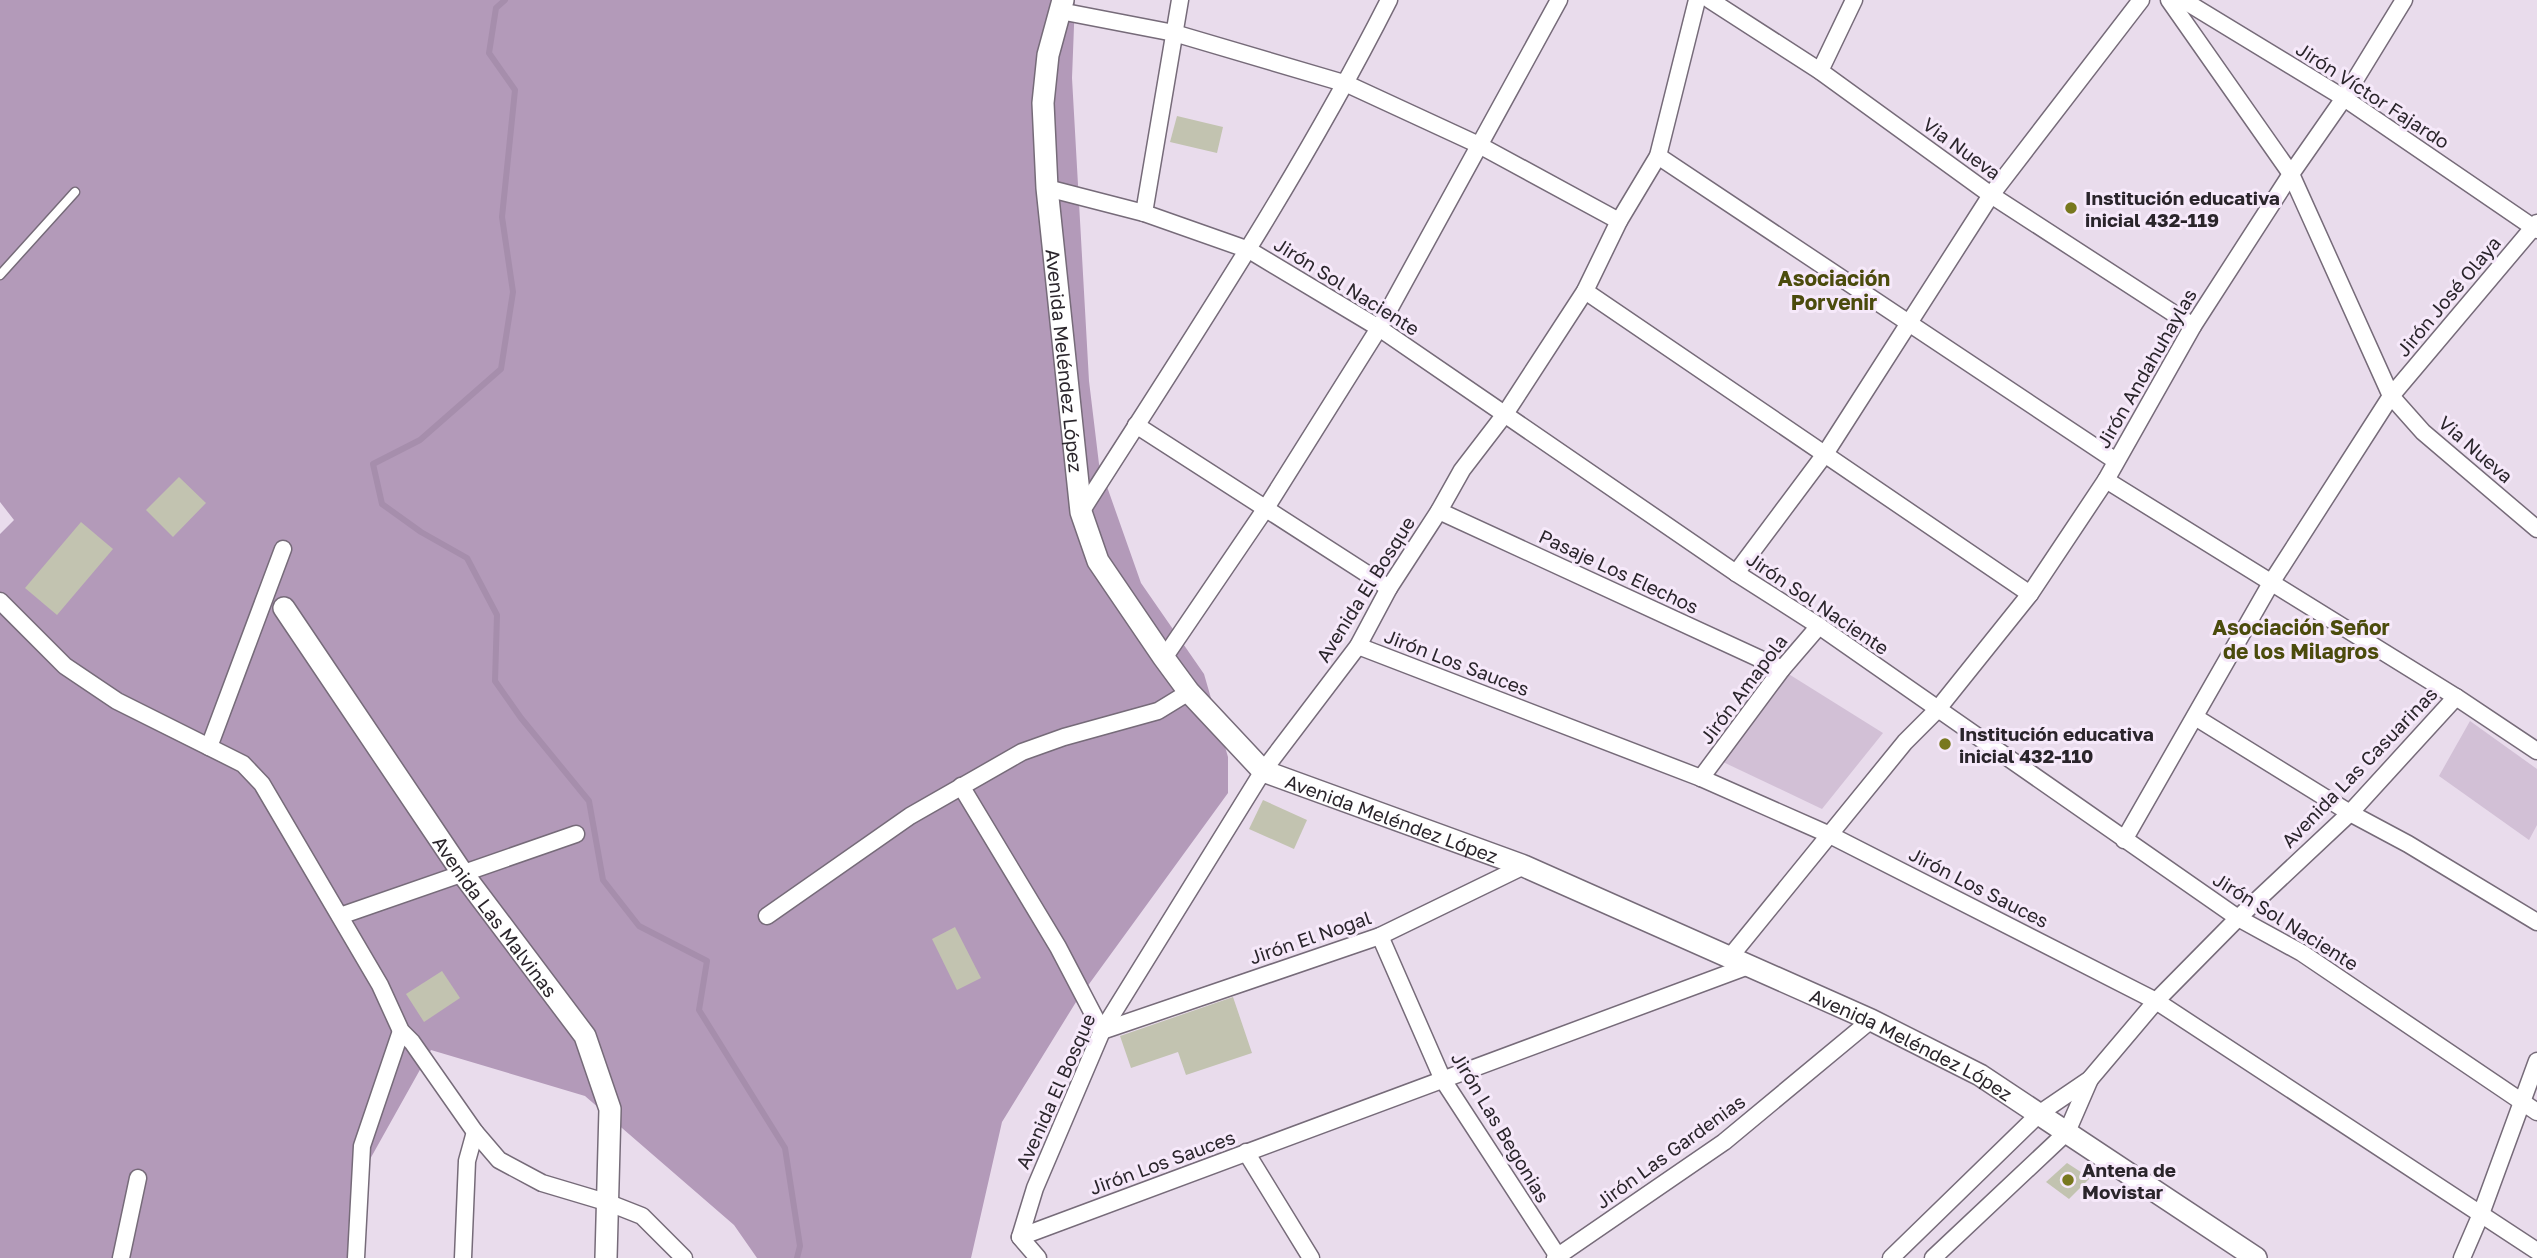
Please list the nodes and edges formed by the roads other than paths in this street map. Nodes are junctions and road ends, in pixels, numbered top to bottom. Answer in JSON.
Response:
{"nodes":[{"id":1,"x":1180,"y":0,"type":"edge"},
{"id":2,"x":1389,"y":0,"type":"edge"},
{"id":3,"x":1559,"y":0,"type":"edge"},
{"id":4,"x":1698,"y":0,"type":"edge"},
{"id":5,"x":1710,"y":0,"type":"edge"},
{"id":6,"x":1854,"y":0,"type":"edge"},
{"id":7,"x":2141,"y":0,"type":"edge"},
{"id":8,"x":2169,"y":0,"type":"edge"},
{"id":9,"x":2183,"y":0,"type":"edge"},
{"id":10,"x":2404,"y":0,"type":"edge"},
{"id":11,"x":1062,"y":6,"type":"edge"},
{"id":12,"x":1174,"y":33,"type":"junction"},
{"id":13,"x":1820,"y":72,"type":"junction"},
{"id":14,"x":1347,"y":84,"type":"junction"},
{"id":15,"x":2344,"y":98,"type":"junction"},
{"id":16,"x":1479,"y":145,"type":"junction"},
{"id":17,"x":1658,"y":156,"type":"junction"},
{"id":18,"x":2291,"y":174,"type":"junction"},
{"id":19,"x":1047,"y":188,"type":"junction"},
{"id":20,"x":75,"y":192,"type":"dead end"},
{"id":21,"x":1991,"y":195,"type":"junction"},
{"id":22,"x":1144,"y":214,"type":"junction"},
{"id":23,"x":1619,"y":221,"type":"junction"},
{"id":24,"x":2536,"y":227,"type":"edge"},
{"id":25,"x":1249,"y":250,"type":"junction"},
{"id":26,"x":0,"y":275,"type":"edge"},
{"id":27,"x":1585,"y":291,"type":"junction"},
{"id":28,"x":1910,"y":324,"type":"junction"},
{"id":29,"x":2193,"y":326,"type":"junction"},
{"id":30,"x":1379,"y":328,"type":"junction"},
{"id":31,"x":2391,"y":396,"type":"junction"},
{"id":32,"x":1505,"y":414,"type":"junction"},
{"id":33,"x":1136,"y":425,"type":"junction"},
{"id":34,"x":1825,"y":454,"type":"junction"},
{"id":35,"x":2116,"y":461,"type":"junction"},
{"id":36,"x":2106,"y":480,"type":"junction"},
{"id":37,"x":1266,"y":508,"type":"junction"},
{"id":38,"x":1439,"y":511,"type":"junction"},
{"id":39,"x":1081,"y":512,"type":"junction"},
{"id":40,"x":2537,"y":529,"type":"edge"},
{"id":41,"x":283,"y":549,"type":"dead end"},
{"id":42,"x":1736,"y":573,"type":"junction"},
{"id":43,"x":2271,"y":583,"type":"junction"},
{"id":44,"x":1390,"y":588,"type":"junction"},
{"id":45,"x":2030,"y":594,"type":"junction"},
{"id":46,"x":0,"y":601,"type":"edge"},
{"id":47,"x":284,"y":608,"type":"dead end"},
{"id":48,"x":1819,"y":626,"type":"junction"},
{"id":49,"x":1358,"y":646,"type":"junction"},
{"id":50,"x":1164,"y":659,"type":"junction"},
{"id":51,"x":1782,"y":669,"type":"junction"},
{"id":52,"x":1189,"y":692,"type":"junction"},
{"id":53,"x":2456,"y":697,"type":"junction"},
{"id":54,"x":1937,"y":710,"type":"junction"},
{"id":55,"x":2195,"y":717,"type":"junction"},
{"id":56,"x":209,"y":747,"type":"junction"},
{"id":57,"x":2537,"y":751,"type":"edge"},
{"id":58,"x":1264,"y":771,"type":"junction"},
{"id":59,"x":1702,"y":778,"type":"junction"},
{"id":60,"x":961,"y":786,"type":"junction"},
{"id":61,"x":2350,"y":813,"type":"junction"},
{"id":62,"x":576,"y":834,"type":"dead end"},
{"id":63,"x":1830,"y":835,"type":"junction"},
{"id":64,"x":2124,"y":840,"type":"junction"},
{"id":65,"x":1524,"y":866,"type":"junction"},
{"id":66,"x":463,"y":874,"type":"junction"},
{"id":67,"x":340,"y":916,"type":"junction"},
{"id":68,"x":767,"y":916,"type":"dead end"},
{"id":69,"x":2238,"y":918,"type":"junction"},
{"id":70,"x":2537,"y":922,"type":"edge"},
{"id":71,"x":1380,"y":936,"type":"junction"},
{"id":72,"x":1730,"y":957,"type":"junction"},
{"id":73,"x":1751,"y":965,"type":"junction"},
{"id":74,"x":2156,"y":1001,"type":"junction"},
{"id":75,"x":1871,"y":1020,"type":"junction"},
{"id":76,"x":401,"y":1031,"type":"junction"},
{"id":77,"x":1102,"y":1031,"type":"junction"},
{"id":78,"x":2537,"y":1061,"type":"edge"},
{"id":79,"x":2090,"y":1079,"type":"junction"},
{"id":80,"x":1443,"y":1080,"type":"junction"},
{"id":81,"x":2521,"y":1101,"type":"junction"},
{"id":82,"x":2040,"y":1112,"type":"junction"},
{"id":83,"x":2537,"y":1112,"type":"edge"},
{"id":84,"x":475,"y":1132,"type":"junction"},
{"id":85,"x":2067,"y":1132,"type":"junction"},
{"id":86,"x":1246,"y":1153,"type":"junction"},
{"id":87,"x":138,"y":1178,"type":"dead end"},
{"id":88,"x":609,"y":1203,"type":"junction"},
{"id":89,"x":2481,"y":1214,"type":"junction"},
{"id":90,"x":1020,"y":1237,"type":"junction"},
{"id":91,"x":2537,"y":1251,"type":"edge"},
{"id":92,"x":1557,"y":1257,"type":"edge"},
{"id":93,"x":121,"y":1258,"type":"edge"},
{"id":94,"x":356,"y":1258,"type":"edge"},
{"id":95,"x":463,"y":1258,"type":"edge"},
{"id":96,"x":606,"y":1258,"type":"edge"},
{"id":97,"x":684,"y":1258,"type":"edge"},
{"id":98,"x":1038,"y":1258,"type":"edge"},
{"id":99,"x":1311,"y":1258,"type":"edge"},
{"id":100,"x":1891,"y":1258,"type":"edge"},
{"id":101,"x":1933,"y":1258,"type":"edge"},
{"id":102,"x":2256,"y":1258,"type":"edge"},
{"id":103,"x":2462,"y":1258,"type":"edge"}],
"edges":[{"from":1,"to":12,"type":"street"},
{"from":2,"to":14,"type":"street"},
{"from":3,"to":16,"type":"street"},
{"from":4,"to":17,"type":"street","name":"Avenida El Bosque"},
{"from":5,"to":13,"type":"street","name":"Via Nueva"},
{"from":6,"to":13,"type":"street"},
{"from":7,"to":21,"type":"street"},
{"from":8,"to":18,"type":"street","name":"Via Nueva"},
{"from":9,"to":15,"type":"street","name":"Jirón Víctor Fajardo"},
{"from":10,"to":15,"type":"street","name":"Jirón Andahuhaylas"},
{"from":11,"to":12,"type":"street"},
{"from":11,"to":19,"type":"street","name":"Avenida Meléndez López"},
{"from":12,"to":14,"type":"street"},
{"from":12,"to":22,"type":"street"},
{"from":13,"to":21,"type":"street","name":"Via Nueva"},
{"from":14,"to":16,"type":"street"},
{"from":14,"to":25,"type":"street"},
{"from":15,"to":18,"type":"street","name":"Jirón Andahuhaylas"},
{"from":15,"to":24,"type":"street","name":"Jirón Víctor Fajardo"},
{"from":16,"to":23,"type":"street"},
{"from":16,"to":30,"type":"street"},
{"from":17,"to":23,"type":"street","name":"Avenida El Bosque"},
{"from":17,"to":28,"type":"street"},
{"from":18,"to":29,"type":"street","name":"Jirón Andahuhaylas"},
{"from":18,"to":31,"type":"street","name":"Via Nueva"},
{"from":19,"to":22,"type":"street","name":"Jirón Sol Naciente"},
{"from":19,"to":39,"type":"street","name":"Avenida Meléndez López"},
{"from":20,"to":26,"type":"lane"},
{"from":21,"to":28,"type":"street"},
{"from":21,"to":29,"type":"street","name":"Via Nueva"},
{"from":22,"to":25,"type":"street","name":"Jirón Sol Naciente"},
{"from":23,"to":27,"type":"street","name":"Avenida El Bosque"},
{"from":24,"to":31,"type":"street","name":"Jirón José Olaya"},
{"from":25,"to":30,"type":"street","name":"Jirón Sol Naciente"},
{"from":25,"to":33,"type":"street"},
{"from":27,"to":32,"type":"street","name":"Avenida El Bosque"},
{"from":27,"to":34,"type":"street"},
{"from":28,"to":34,"type":"street"},
{"from":28,"to":35,"type":"street"},
{"from":29,"to":35,"type":"street","name":"Jirón Andahuhaylas"},
{"from":30,"to":32,"type":"street","name":"Jirón Sol Naciente"},
{"from":30,"to":37,"type":"street"},
{"from":31,"to":40,"type":"street","name":"Via Nueva"},
{"from":31,"to":43,"type":"street"},
{"from":32,"to":38,"type":"street","name":"Avenida El Bosque"},
{"from":32,"to":42,"type":"street","name":"Jirón Sol Naciente"},
{"from":33,"to":37,"type":"street"},
{"from":33,"to":39,"type":"street"},
{"from":34,"to":42,"type":"street"},
{"from":34,"to":45,"type":"street"},
{"from":35,"to":36,"type":"street","name":"Jirón Andahuhaylas"},
{"from":36,"to":43,"type":"street"},
{"from":36,"to":45,"type":"street","name":"Jirón Andahuhaylas"},
{"from":37,"to":44,"type":"street"},
{"from":37,"to":50,"type":"street"},
{"from":38,"to":44,"type":"street","name":"Avenida El Bosque"},
{"from":38,"to":51,"type":"street","name":"Pasaje Los Elechos"},
{"from":39,"to":50,"type":"street","name":"Avenida Meléndez López"},
{"from":41,"to":56,"type":"street"},
{"from":42,"to":48,"type":"street","name":"Jirón Sol Naciente"},
{"from":43,"to":53,"type":"street"},
{"from":43,"to":55,"type":"street"},
{"from":44,"to":49,"type":"street","name":"Avenida El Bosque"},
{"from":45,"to":54,"type":"street","name":"Jirón Andahuhaylas"},
{"from":46,"to":56,"type":"street"},
{"from":47,"to":66,"type":"street","name":"Avenida Las Malvinas"},
{"from":48,"to":51,"type":"street","name":"Jirón Amapola"},
{"from":48,"to":54,"type":"street","name":"Jirón Sol Naciente"},
{"from":49,"to":58,"type":"street","name":"Avenida El Bosque"},
{"from":49,"to":59,"type":"street","name":"Jirón Los Sauces"},
{"from":50,"to":52,"type":"street","name":"Avenida Meléndez López"},
{"from":51,"to":59,"type":"street","name":"Jirón Amapola"},
{"from":52,"to":58,"type":"street","name":"Avenida Meléndez López"},
{"from":52,"to":60,"type":"street"},
{"from":53,"to":57,"type":"street"},
{"from":53,"to":61,"type":"street","name":"Avenida Las Casuarinas"},
{"from":54,"to":63,"type":"street","name":"Jirón Andahuhaylas"},
{"from":54,"to":64,"type":"street","name":"Jirón Sol Naciente"},
{"from":55,"to":61,"type":"street"},
{"from":55,"to":64,"type":"street"},
{"from":56,"to":67,"type":"street"},
{"from":58,"to":65,"type":"street","name":"Avenida Meléndez López"},
{"from":58,"to":77,"type":"street","name":"Avenida El Bosque"},
{"from":59,"to":63,"type":"street","name":"Jirón Los Sauces"},
{"from":60,"to":68,"type":"street"},
{"from":60,"to":77,"type":"street"},
{"from":61,"to":69,"type":"street","name":"Avenida Las Casuarinas"},
{"from":61,"to":70,"type":"street"},
{"from":62,"to":66,"type":"street"},
{"from":63,"to":72,"type":"street"},
{"from":63,"to":74,"type":"street","name":"Jirón Los Sauces"},
{"from":64,"to":69,"type":"street","name":"Jirón Sol Naciente"},
{"from":65,"to":71,"type":"street","name":"Jirón El Nogal"},
{"from":65,"to":72,"type":"street","name":"Avenida Meléndez López"},
{"from":66,"to":67,"type":"street"},
{"from":66,"to":88,"type":"street","name":"Avenida Las Malvinas"},
{"from":67,"to":76,"type":"street"},
{"from":69,"to":74,"type":"street","name":"Avenida Las Casuarinas"},
{"from":69,"to":81,"type":"street","name":"Jirón Sol Naciente"},
{"from":71,"to":77,"type":"street","name":"Jirón El Nogal"},
{"from":71,"to":80,"type":"street","name":"Jirón Las Begonias"},
{"from":72,"to":73,"type":"street","name":"Avenida Meléndez López"},
{"from":73,"to":75,"type":"street","name":"Avenida Meléndez López"},
{"from":73,"to":80,"type":"street","name":"Jirón Los Sauces"},
{"from":74,"to":79,"type":"street","name":"Avenida Las Casuarinas"},
{"from":74,"to":89,"type":"street","name":"Jirón Los Sauces"},
{"from":75,"to":82,"type":"street","name":"Avenida Meléndez López"},
{"from":75,"to":92,"type":"street","name":"Jirón Las Gardenias"},
{"from":76,"to":84,"type":"street"},
{"from":76,"to":94,"type":"street"},
{"from":77,"to":90,"type":"street","name":"Avenida El Bosque"},
{"from":78,"to":81,"type":"street"},
{"from":79,"to":82,"type":"street","name":"Avenida Las Casuarinas"},
{"from":79,"to":85,"type":"street","name":"Avenida Las Casuarinas"},
{"from":80,"to":86,"type":"street","name":"Jirón Los Sauces"},
{"from":80,"to":92,"type":"street","name":"Jirón Las Begonias"},
{"from":81,"to":83,"type":"street","name":"Jirón Sol Naciente"},
{"from":81,"to":89,"type":"street"},
{"from":82,"to":85,"type":"street","name":"Avenida Meléndez López"},
{"from":82,"to":100,"type":"street","name":"Avenida Las Casuarinas"},
{"from":84,"to":88,"type":"street"},
{"from":84,"to":95,"type":"street"},
{"from":85,"to":101,"type":"street","name":"Avenida Las Casuarinas"},
{"from":85,"to":102,"type":"street","name":"Avenida Meléndez López"},
{"from":86,"to":90,"type":"street","name":"Jirón Los Sauces"},
{"from":86,"to":99,"type":"street"},
{"from":87,"to":93,"type":"street"},
{"from":88,"to":96,"type":"street","name":"Avenida Las Malvinas"},
{"from":88,"to":97,"type":"street"},
{"from":89,"to":91,"type":"street","name":"Jirón Los Sauces"},
{"from":89,"to":103,"type":"street"},
{"from":90,"to":98,"type":"street"}]}
